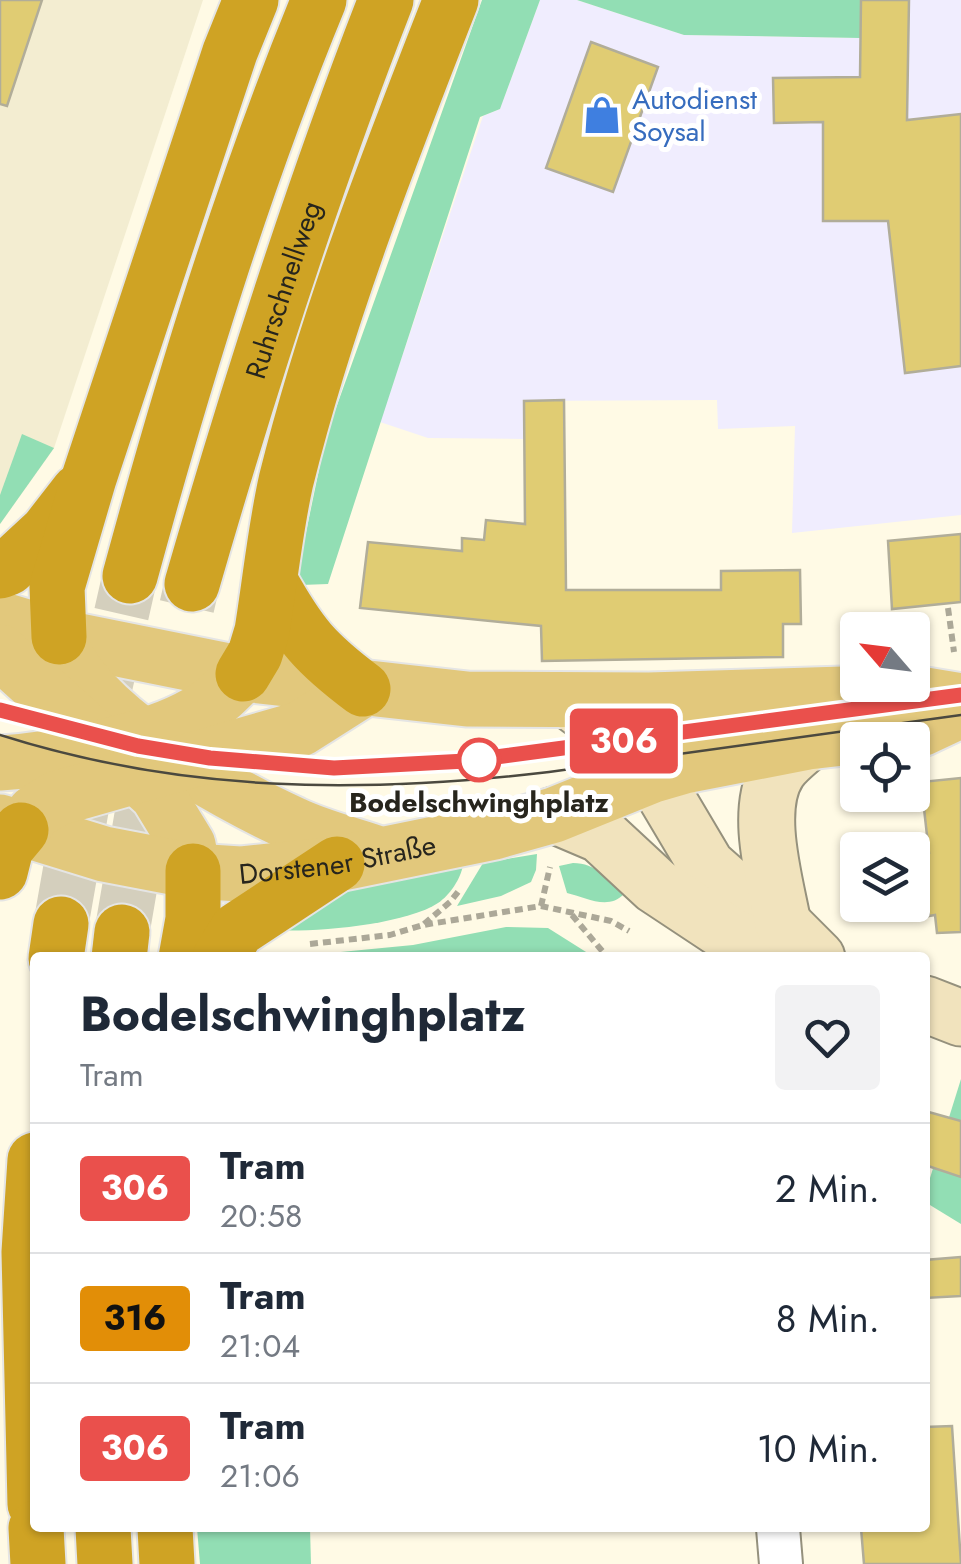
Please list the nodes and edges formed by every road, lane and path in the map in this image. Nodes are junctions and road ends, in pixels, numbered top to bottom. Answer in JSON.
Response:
{"nodes":[{"id":1,"x":251,"y":0,"type":"edge"},
{"id":2,"x":318,"y":0,"type":"edge"},
{"id":3,"x":386,"y":0,"type":"edge"},
{"id":4,"x":451,"y":0,"type":"edge"},
{"id":5,"x":89,"y":478,"type":"junction"},
{"id":6,"x":0,"y":571,"type":"edge"},
{"id":7,"x":130,"y":576,"type":"tunnel mouth"},
{"id":8,"x":271,"y":583,"type":"junction"},
{"id":9,"x":192,"y":584,"type":"tunnel mouth"},
{"id":10,"x":0,"y":620,"type":"edge"},
{"id":11,"x":59,"y":637,"type":"junction"},
{"id":12,"x":0,"y":652,"type":"edge"},
{"id":13,"x":243,"y":674,"type":"junction"},
{"id":14,"x":363,"y":689,"type":"junction"},
{"id":15,"x":570,"y":701,"type":"junction"},
{"id":16,"x":961,"y":701,"type":"edge"},
{"id":17,"x":961,"y":710,"type":"edge"},
{"id":18,"x":808,"y":742,"type":"junction"},
{"id":19,"x":140,"y":754,"type":"junction"},
{"id":20,"x":0,"y":763,"type":"edge"},
{"id":21,"x":653,"y":775,"type":"junction"},
{"id":22,"x":554,"y":815,"type":"junction"},
{"id":23,"x":7,"y":841,"type":"edge"},
{"id":24,"x":359,"y":859,"type":"junction"},
{"id":25,"x":193,"y":871,"type":"junction"},
{"id":26,"x":541,"y":906,"type":"dead end"},
{"id":27,"x":572,"y":914,"type":"dead end"},
{"id":28,"x":423,"y":925,"type":"dead end"},
{"id":29,"x":796,"y":946,"type":"edge"},
{"id":30,"x":187,"y":952,"type":"edge"},
{"id":31,"x":224,"y":952,"type":"edge"},
{"id":32,"x":603,"y":952,"type":"edge"},
{"id":33,"x":930,"y":1006,"type":"edge"},
{"id":34,"x":961,"y":1018,"type":"edge"},
{"id":35,"x":30,"y":1226,"type":"edge"},
{"id":36,"x":30,"y":1324,"type":"edge"},
{"id":37,"x":36,"y":1532,"type":"edge"},
{"id":38,"x":103,"y":1532,"type":"edge"},
{"id":39,"x":165,"y":1532,"type":"edge"},
{"id":40,"x":778,"y":1532,"type":"edge"},
{"id":41,"x":38,"y":1564,"type":"edge"},
{"id":42,"x":105,"y":1564,"type":"edge"},
{"id":43,"x":167,"y":1564,"type":"edge"},
{"id":44,"x":781,"y":1564,"type":"edge"}],
"edges":[{"from":1,"to":5,"type":"highway"},
{"from":2,"to":7,"type":"highway"},
{"from":3,"to":9,"type":"highway","name":"Ruhrschnellweg"},
{"from":4,"to":8,"type":"highway"},
{"from":5,"to":6,"type":"highway"},
{"from":5,"to":11,"type":"highway"},
{"from":8,"to":13,"type":"highway"},
{"from":8,"to":14,"type":"highway"},
{"from":10,"to":11,"type":"main road"},
{"from":11,"to":13,"type":"main road"},
{"from":11,"to":19,"type":"main road"},
{"from":12,"to":19,"type":"main road"},
{"from":13,"to":14,"type":"main road"},
{"from":13,"to":19,"type":"main road"},
{"from":14,"to":15,"type":"main road"},
{"from":14,"to":19,"type":"main road"},
{"from":15,"to":16,"type":"main road"},
{"from":15,"to":21,"type":"street"},
{"from":17,"to":18,"type":"main road","name":"Dorstener Straße"},
{"from":18,"to":21,"type":"main road","name":"Dorstener Straße"},
{"from":18,"to":29,"type":"street"},
{"from":19,"to":20,"type":"main road"},
{"from":19,"to":23,"type":"main road"},
{"from":19,"to":24,"type":"main road"},
{"from":19,"to":25,"type":"main road"},
{"from":21,"to":22,"type":"main road","name":"Dorstener Straße"},
{"from":21,"to":29,"type":"street"},
{"from":22,"to":24,"type":"main road","name":"Dorstener Straße"},
{"from":22,"to":29,"type":"street"},
{"from":23,"to":25,"type":"main road","name":"Dorstener Straße"},
{"from":24,"to":25,"type":"main road","name":"Dorstener Straße"},
{"from":24,"to":31,"type":"highway"},
{"from":25,"to":30,"type":"highway"},
{"from":26,"to":28,"type":"path"},
{"from":27,"to":32,"type":"path"},
{"from":33,"to":34,"type":"street"},
{"from":35,"to":36,"type":"highway"},
{"from":37,"to":41,"type":"highway"},
{"from":38,"to":42,"type":"highway"},
{"from":39,"to":43,"type":"highway"},
{"from":40,"to":44,"type":"street"}]}
